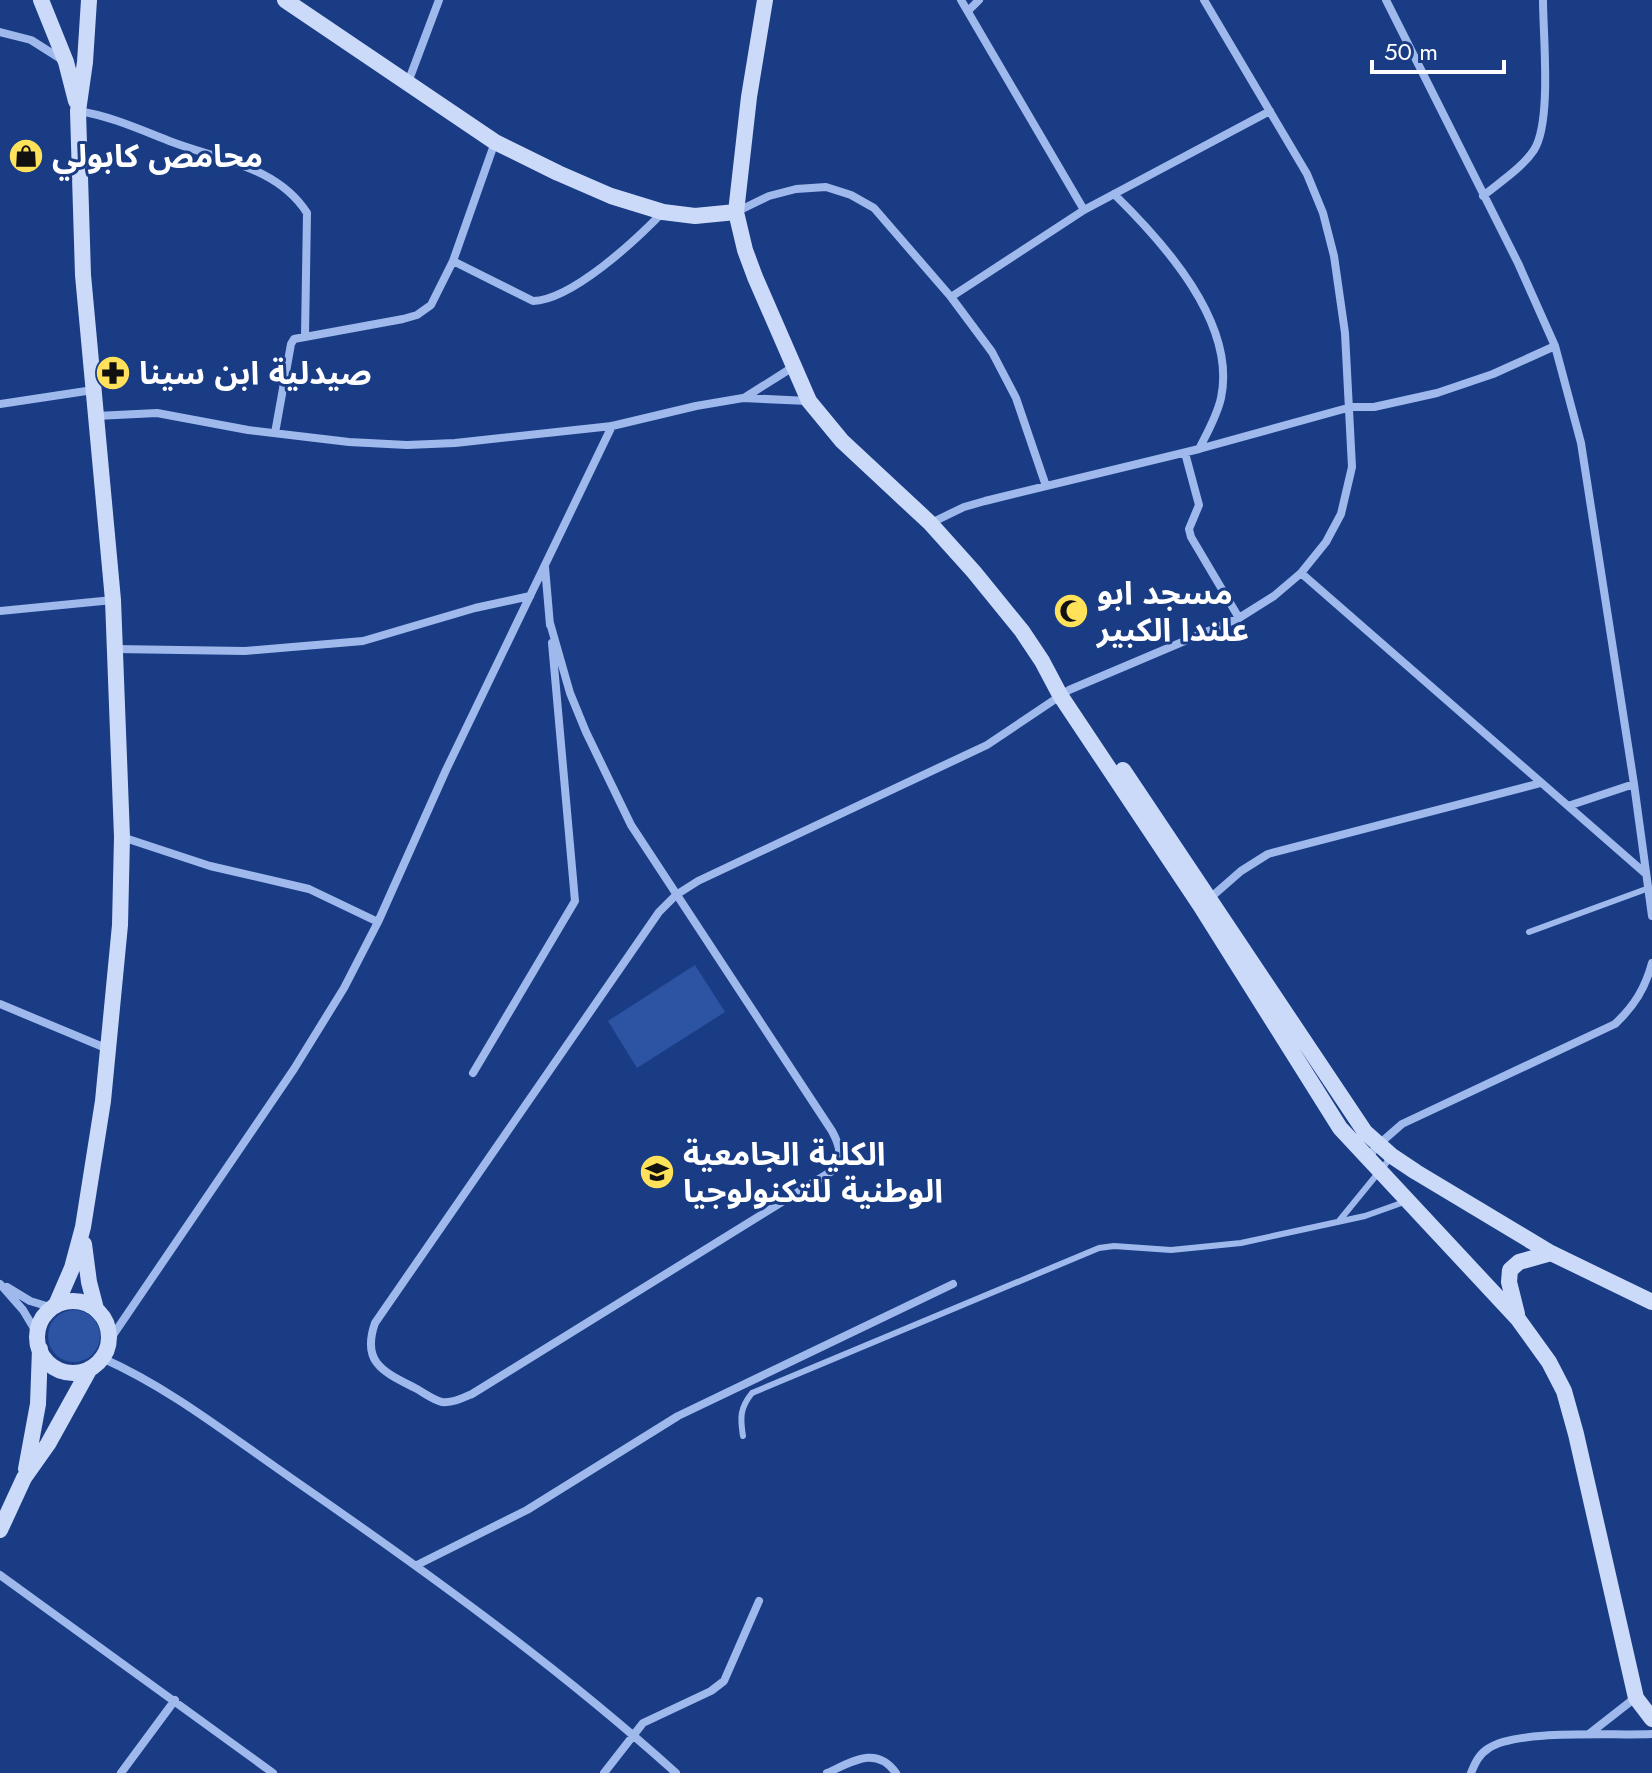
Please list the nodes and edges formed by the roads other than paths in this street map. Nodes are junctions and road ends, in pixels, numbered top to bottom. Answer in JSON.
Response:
{"nodes":[{"id":1,"x":41,"y":0,"type":"edge"},
{"id":2,"x":89,"y":0,"type":"edge"},
{"id":3,"x":439,"y":0,"type":"edge"},
{"id":4,"x":765,"y":0,"type":"edge"},
{"id":5,"x":961,"y":0,"type":"edge"},
{"id":6,"x":979,"y":0,"type":"edge"},
{"id":7,"x":1204,"y":0,"type":"edge"},
{"id":8,"x":1386,"y":0,"type":"edge"},
{"id":9,"x":1543,"y":0,"type":"edge"},
{"id":10,"x":289,"y":2,"type":"edge"},
{"id":11,"x":968,"y":11,"type":"junction"},
{"id":12,"x":0,"y":32,"type":"edge"},
{"id":13,"x":66,"y":62,"type":"junction"},
{"id":14,"x":407,"y":85,"type":"junction"},
{"id":15,"x":78,"y":111,"type":"junction"},
{"id":16,"x":1270,"y":111,"type":"junction"},
{"id":17,"x":495,"y":142,"type":"junction"},
{"id":18,"x":1114,"y":194,"type":"junction"},
{"id":19,"x":1483,"y":196,"type":"junction"},
{"id":20,"x":1084,"y":210,"type":"junction"},
{"id":21,"x":663,"y":212,"type":"junction"},
{"id":22,"x":736,"y":212,"type":"junction"},
{"id":23,"x":453,"y":261,"type":"junction"},
{"id":24,"x":951,"y":297,"type":"junction"},
{"id":25,"x":305,"y":336,"type":"junction"},
{"id":26,"x":1555,"y":346,"type":"junction"},
{"id":27,"x":794,"y":367,"type":"junction"},
{"id":28,"x":93,"y":390,"type":"junction"},
{"id":29,"x":743,"y":398,"type":"junction"},
{"id":30,"x":809,"y":401,"type":"junction"},
{"id":31,"x":0,"y":404,"type":"edge"},
{"id":32,"x":1351,"y":407,"type":"junction"},
{"id":33,"x":96,"y":416,"type":"junction"},
{"id":34,"x":612,"y":426,"type":"junction"},
{"id":35,"x":275,"y":433,"type":"junction"},
{"id":36,"x":1199,"y":449,"type":"junction"},
{"id":37,"x":1185,"y":453,"type":"junction"},
{"id":38,"x":1046,"y":486,"type":"junction"},
{"id":39,"x":930,"y":523,"type":"junction"},
{"id":40,"x":545,"y":566,"type":"junction"},
{"id":41,"x":1301,"y":573,"type":"junction"},
{"id":42,"x":530,"y":596,"type":"junction"},
{"id":43,"x":113,"y":600,"type":"junction"},
{"id":44,"x":0,"y":611,"type":"edge"},
{"id":45,"x":1239,"y":618,"type":"junction"},
{"id":46,"x":550,"y":623,"type":"junction"},
{"id":47,"x":115,"y":649,"type":"junction"},
{"id":48,"x":1065,"y":693,"type":"junction"},
{"id":49,"x":1541,"y":783,"type":"junction"},
{"id":50,"x":1634,"y":784,"type":"junction"},
{"id":51,"x":1568,"y":806,"type":"junction"},
{"id":52,"x":122,"y":837,"type":"junction"},
{"id":53,"x":1647,"y":874,"type":"junction"},
{"id":54,"x":1649,"y":888,"type":"junction"},
{"id":55,"x":676,"y":895,"type":"junction"},
{"id":56,"x":1209,"y":899,"type":"junction"},
{"id":57,"x":1652,"y":916,"type":"edge"},
{"id":58,"x":378,"y":922,"type":"junction"},
{"id":59,"x":1529,"y":932,"type":"dead end"},
{"id":60,"x":1652,"y":963,"type":"edge"},
{"id":61,"x":0,"y":1004,"type":"edge"},
{"id":62,"x":108,"y":1050,"type":"junction"},
{"id":63,"x":473,"y":1073,"type":"dead end"},
{"id":64,"x":1378,"y":1145,"type":"junction"},
{"id":65,"x":1392,"y":1156,"type":"junction"},
{"id":66,"x":1372,"y":1165,"type":"junction"},
{"id":67,"x":1407,"y":1201,"type":"junction"},
{"id":68,"x":1339,"y":1221,"type":"junction"},
{"id":69,"x":83,"y":1227,"type":"junction"},
{"id":70,"x":1551,"y":1253,"type":"junction"},
{"id":71,"x":0,"y":1284,"type":"edge"},
{"id":72,"x":953,"y":1284,"type":"dead end"},
{"id":73,"x":1652,"y":1302,"type":"edge"},
{"id":74,"x":55,"y":1307,"type":"junction"},
{"id":75,"x":96,"y":1309,"type":"junction"},
{"id":76,"x":1518,"y":1319,"type":"junction"},
{"id":77,"x":109,"y":1341,"type":"junction"},
{"id":78,"x":39,"y":1342,"type":"junction"},
{"id":79,"x":102,"y":1358,"type":"junction"},
{"id":80,"x":89,"y":1370,"type":"junction"},
{"id":81,"x":743,"y":1436,"type":"dead end"},
{"id":82,"x":24,"y":1478,"type":"junction"},
{"id":83,"x":0,"y":1530,"type":"edge"},
{"id":84,"x":417,"y":1565,"type":"junction"},
{"id":85,"x":0,"y":1575,"type":"edge"},
{"id":86,"x":759,"y":1601,"type":"dead end"},
{"id":87,"x":1636,"y":1698,"type":"junction"},
{"id":88,"x":175,"y":1700,"type":"junction"},
{"id":89,"x":1652,"y":1719,"type":"edge"},
{"id":90,"x":1589,"y":1734,"type":"junction"},
{"id":91,"x":1652,"y":1734,"type":"edge"},
{"id":92,"x":634,"y":1735,"type":"junction"},
{"id":93,"x":121,"y":1773,"type":"edge"},
{"id":94,"x":273,"y":1773,"type":"edge"},
{"id":95,"x":604,"y":1773,"type":"edge"},
{"id":96,"x":676,"y":1773,"type":"edge"},
{"id":97,"x":827,"y":1773,"type":"edge"},
{"id":98,"x":896,"y":1773,"type":"edge"},
{"id":99,"x":1471,"y":1773,"type":"edge"}],
"edges":[{"from":1,"to":13,"type":"street"},
{"from":2,"to":15,"type":"street"},
{"from":3,"to":14,"type":"street"},
{"from":4,"to":22,"type":"street"},
{"from":5,"to":11,"type":"street"},
{"from":6,"to":11,"type":"street"},
{"from":7,"to":16,"type":"street"},
{"from":8,"to":19,"type":"street"},
{"from":9,"to":19,"type":"street"},
{"from":10,"to":14,"type":"street"},
{"from":11,"to":20,"type":"street"},
{"from":12,"to":13,"type":"street"},
{"from":13,"to":15,"type":"street"},
{"from":14,"to":17,"type":"street"},
{"from":15,"to":25,"type":"street"},
{"from":15,"to":28,"type":"street"},
{"from":16,"to":18,"type":"street"},
{"from":16,"to":32,"type":"street"},
{"from":17,"to":21,"type":"street"},
{"from":17,"to":23,"type":"street"},
{"from":18,"to":20,"type":"street"},
{"from":18,"to":36,"type":"street"},
{"from":19,"to":26,"type":"street"},
{"from":20,"to":24,"type":"street"},
{"from":21,"to":22,"type":"street"},
{"from":21,"to":23,"type":"street"},
{"from":22,"to":24,"type":"street"},
{"from":22,"to":27,"type":"street"},
{"from":23,"to":25,"type":"street"},
{"from":24,"to":38,"type":"street"},
{"from":25,"to":35,"type":"street"},
{"from":26,"to":32,"type":"street"},
{"from":26,"to":50,"type":"street"},
{"from":27,"to":29,"type":"street"},
{"from":27,"to":30,"type":"street"},
{"from":28,"to":31,"type":"street"},
{"from":28,"to":33,"type":"street"},
{"from":29,"to":30,"type":"street"},
{"from":29,"to":34,"type":"street"},
{"from":30,"to":39,"type":"street"},
{"from":32,"to":36,"type":"street"},
{"from":32,"to":41,"type":"street"},
{"from":33,"to":35,"type":"street"},
{"from":33,"to":43,"type":"street"},
{"from":34,"to":35,"type":"street"},
{"from":34,"to":40,"type":"street"},
{"from":36,"to":37,"type":"street"},
{"from":37,"to":38,"type":"street"},
{"from":37,"to":45,"type":"street"},
{"from":38,"to":39,"type":"street"},
{"from":39,"to":48,"type":"street"},
{"from":40,"to":42,"type":"street"},
{"from":40,"to":46,"type":"street"},
{"from":41,"to":45,"type":"street"},
{"from":41,"to":49,"type":"street"},
{"from":42,"to":47,"type":"street"},
{"from":42,"to":58,"type":"street"},
{"from":43,"to":44,"type":"street"},
{"from":43,"to":47,"type":"street"},
{"from":45,"to":48,"type":"street"},
{"from":46,"to":55,"type":"street"},
{"from":46,"to":63,"type":"street"},
{"from":47,"to":52,"type":"street"},
{"from":48,"to":55,"type":"street"},
{"from":48,"to":56,"type":"street"},
{"from":48,"to":66,"type":"street"},
{"from":49,"to":51,"type":"street"},
{"from":49,"to":56,"type":"street"},
{"from":50,"to":51,"type":"street"},
{"from":50,"to":53,"type":"street"},
{"from":51,"to":53,"type":"street"},
{"from":52,"to":58,"type":"street"},
{"from":52,"to":62,"type":"street"},
{"from":53,"to":54,"type":"street"},
{"from":54,"to":57,"type":"street"},
{"from":54,"to":59,"type":"lane"},
{"from":55,"to":55,"type":"street"},
{"from":56,"to":64,"type":"street"},
{"from":58,"to":77,"type":"street"},
{"from":60,"to":64,"type":"street"},
{"from":61,"to":62,"type":"street"},
{"from":62,"to":69,"type":"street"},
{"from":64,"to":65,"type":"street"},
{"from":64,"to":66,"type":"street"},
{"from":65,"to":66,"type":"lane"},
{"from":65,"to":70,"type":"street"},
{"from":66,"to":67,"type":"street"},
{"from":66,"to":68,"type":"lane"},
{"from":67,"to":68,"type":"lane"},
{"from":67,"to":76,"type":"street"},
{"from":68,"to":81,"type":"lane"},
{"from":69,"to":74,"type":"street"},
{"from":69,"to":75,"type":"street"},
{"from":70,"to":73,"type":"street"},
{"from":70,"to":76,"type":"street"},
{"from":71,"to":74,"type":"street"},
{"from":71,"to":78,"type":"street"},
{"from":72,"to":84,"type":"street"},
{"from":74,"to":75,"type":"street"},
{"from":74,"to":78,"type":"street"},
{"from":75,"to":77,"type":"street"},
{"from":76,"to":87,"type":"street"},
{"from":77,"to":79,"type":"street"},
{"from":78,"to":80,"type":"street"},
{"from":78,"to":82,"type":"street"},
{"from":79,"to":80,"type":"street"},
{"from":79,"to":84,"type":"street"},
{"from":80,"to":82,"type":"street"},
{"from":82,"to":83,"type":"street"},
{"from":84,"to":92,"type":"street"},
{"from":85,"to":88,"type":"street"},
{"from":86,"to":92,"type":"street"},
{"from":87,"to":89,"type":"street"},
{"from":87,"to":90,"type":"street"},
{"from":88,"to":93,"type":"street"},
{"from":88,"to":94,"type":"street"},
{"from":90,"to":91,"type":"street"},
{"from":90,"to":99,"type":"street"},
{"from":92,"to":95,"type":"street"},
{"from":92,"to":96,"type":"street"},
{"from":97,"to":98,"type":"street"}]}
